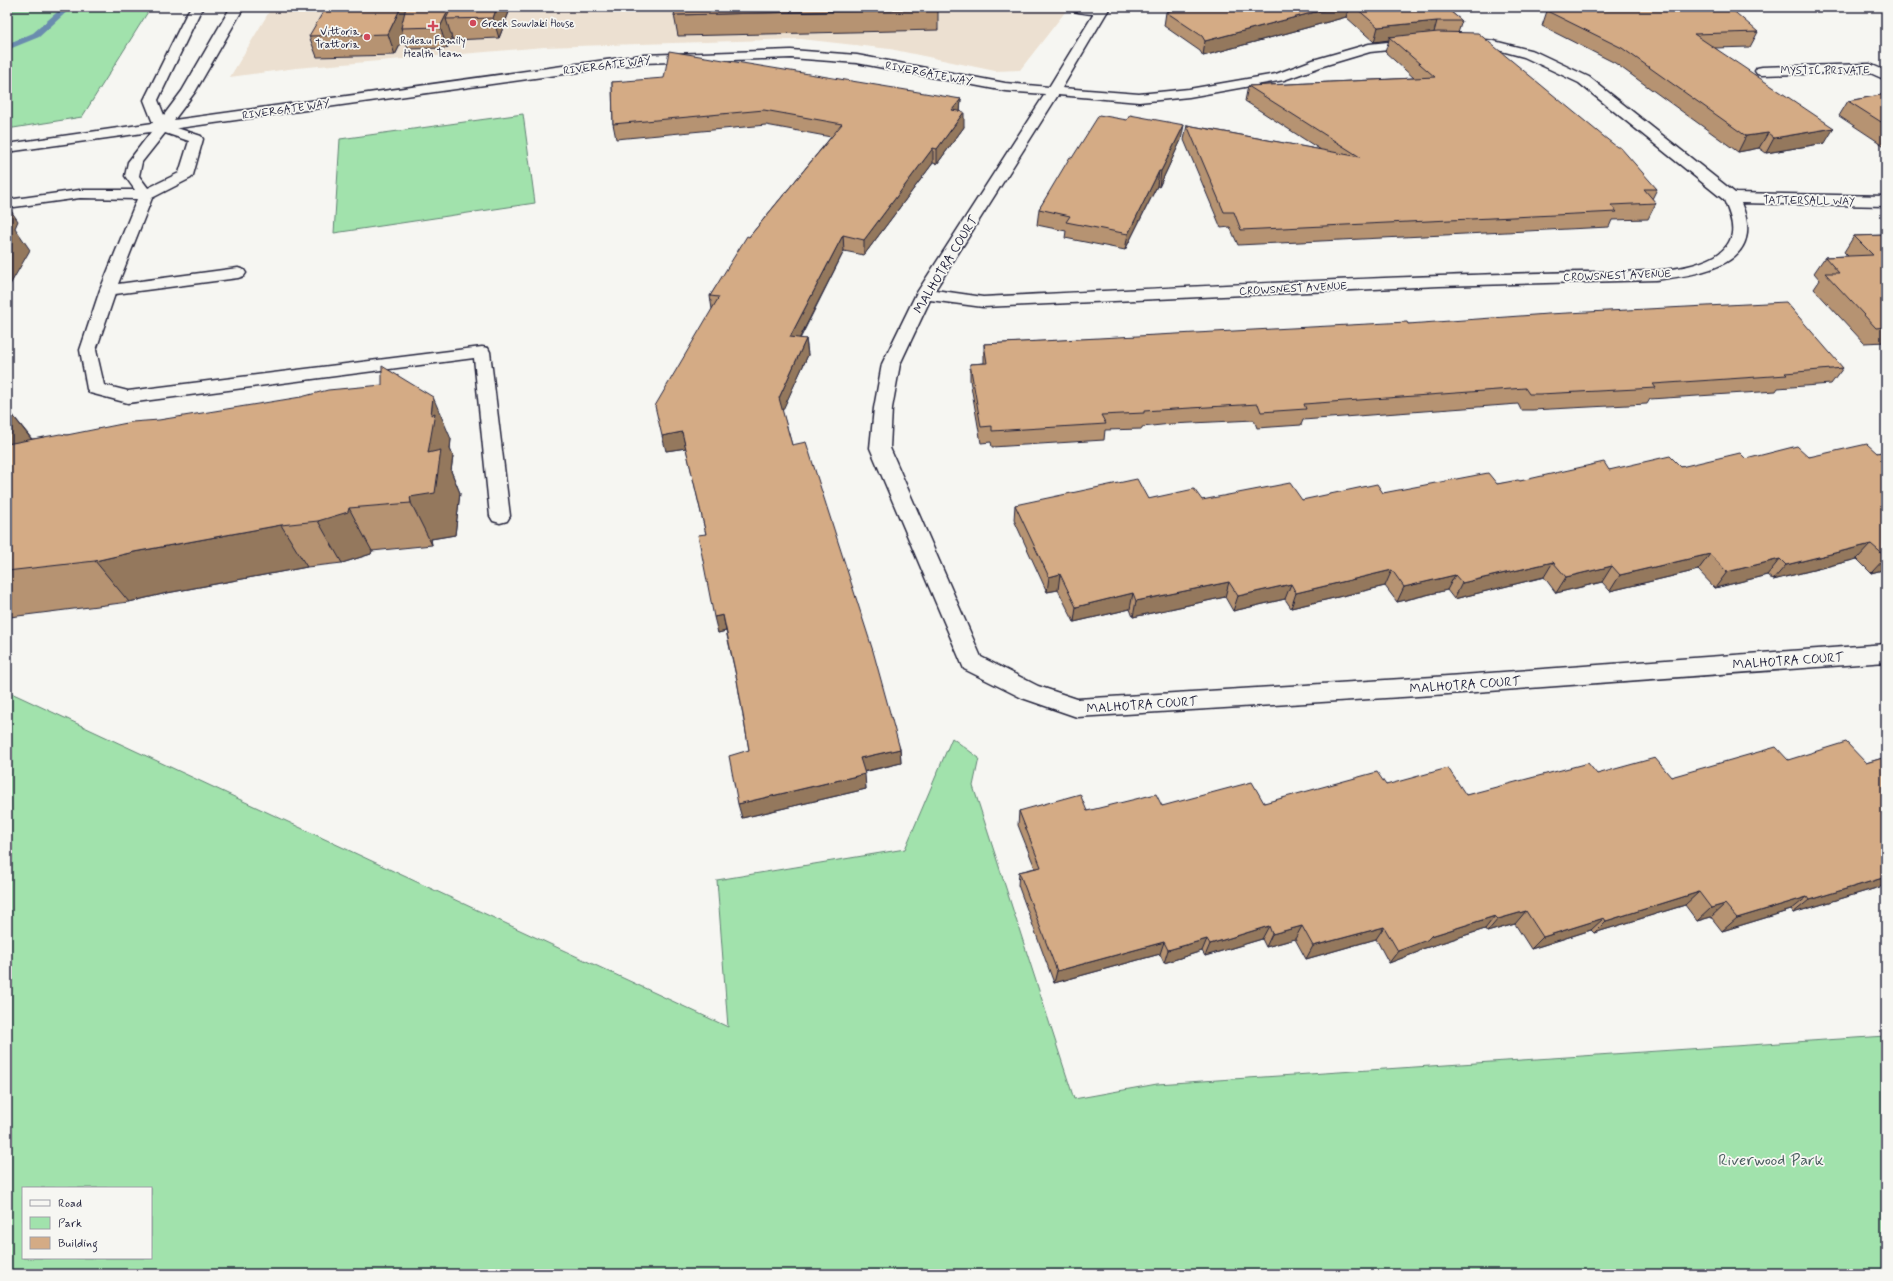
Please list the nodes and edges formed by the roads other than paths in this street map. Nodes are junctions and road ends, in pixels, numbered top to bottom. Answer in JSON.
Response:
{"nodes":[{"id":1,"x":1073,"y":7,"type":"edge"},
{"id":2,"x":1103,"y":9,"type":"edge"},
{"id":3,"x":236,"y":10,"type":"edge"},
{"id":4,"x":204,"y":11,"type":"edge"},
{"id":5,"x":1448,"y":41,"type":"edge"},
{"id":6,"x":1426,"y":42,"type":"edge"},
{"id":7,"x":1762,"y":71,"type":"dead end"},
{"id":8,"x":1886,"y":76,"type":"edge"},
{"id":9,"x":1053,"y":92,"type":"junction"},
{"id":10,"x":162,"y":127,"type":"junction"},
{"id":11,"x":7,"y":148,"type":"edge"},
{"id":12,"x":146,"y":195,"type":"junction"},
{"id":13,"x":1731,"y":198,"type":"junction"},
{"id":14,"x":1886,"y":201,"type":"edge"},
{"id":15,"x":7,"y":204,"type":"edge"},
{"id":16,"x":238,"y":273,"type":"dead end"},
{"id":17,"x":108,"y":290,"type":"junction"},
{"id":18,"x":924,"y":294,"type":"junction"},
{"id":19,"x":500,"y":516,"type":"dead end"},
{"id":20,"x":1886,"y":653,"type":"edge"}],
"edges":[{"from":1,"to":2,"type":"lane"},
{"from":2,"to":9,"type":"street","name":"MALHOTRA COURT"},
{"from":3,"to":4,"type":"street"},
{"from":3,"to":10,"type":"street"},
{"from":4,"to":10,"type":"street"},
{"from":5,"to":13,"type":"street","name":"CROWSNEST AVENUE"},
{"from":6,"to":9,"type":"street"},
{"from":7,"to":8,"type":"street","name":"MYSTIC PRIVATE"},
{"from":9,"to":10,"type":"street","name":"RIVERGATE WAY"},
{"from":9,"to":18,"type":"street","name":"MALHOTRA COURT"},
{"from":10,"to":11,"type":"street","name":"RIVERGATE WAY"},
{"from":10,"to":12,"type":"lane"},
{"from":10,"to":12,"type":"lane"},
{"from":12,"to":15,"type":"lane"},
{"from":12,"to":17,"type":"lane"},
{"from":13,"to":14,"type":"street","name":"TATTERSALL WAY"},
{"from":13,"to":18,"type":"street","name":"CROWSNEST AVENUE"},
{"from":16,"to":17,"type":"lane"},
{"from":17,"to":19,"type":"lane"},
{"from":18,"to":20,"type":"street","name":"MALHOTRA COURT"}]}
